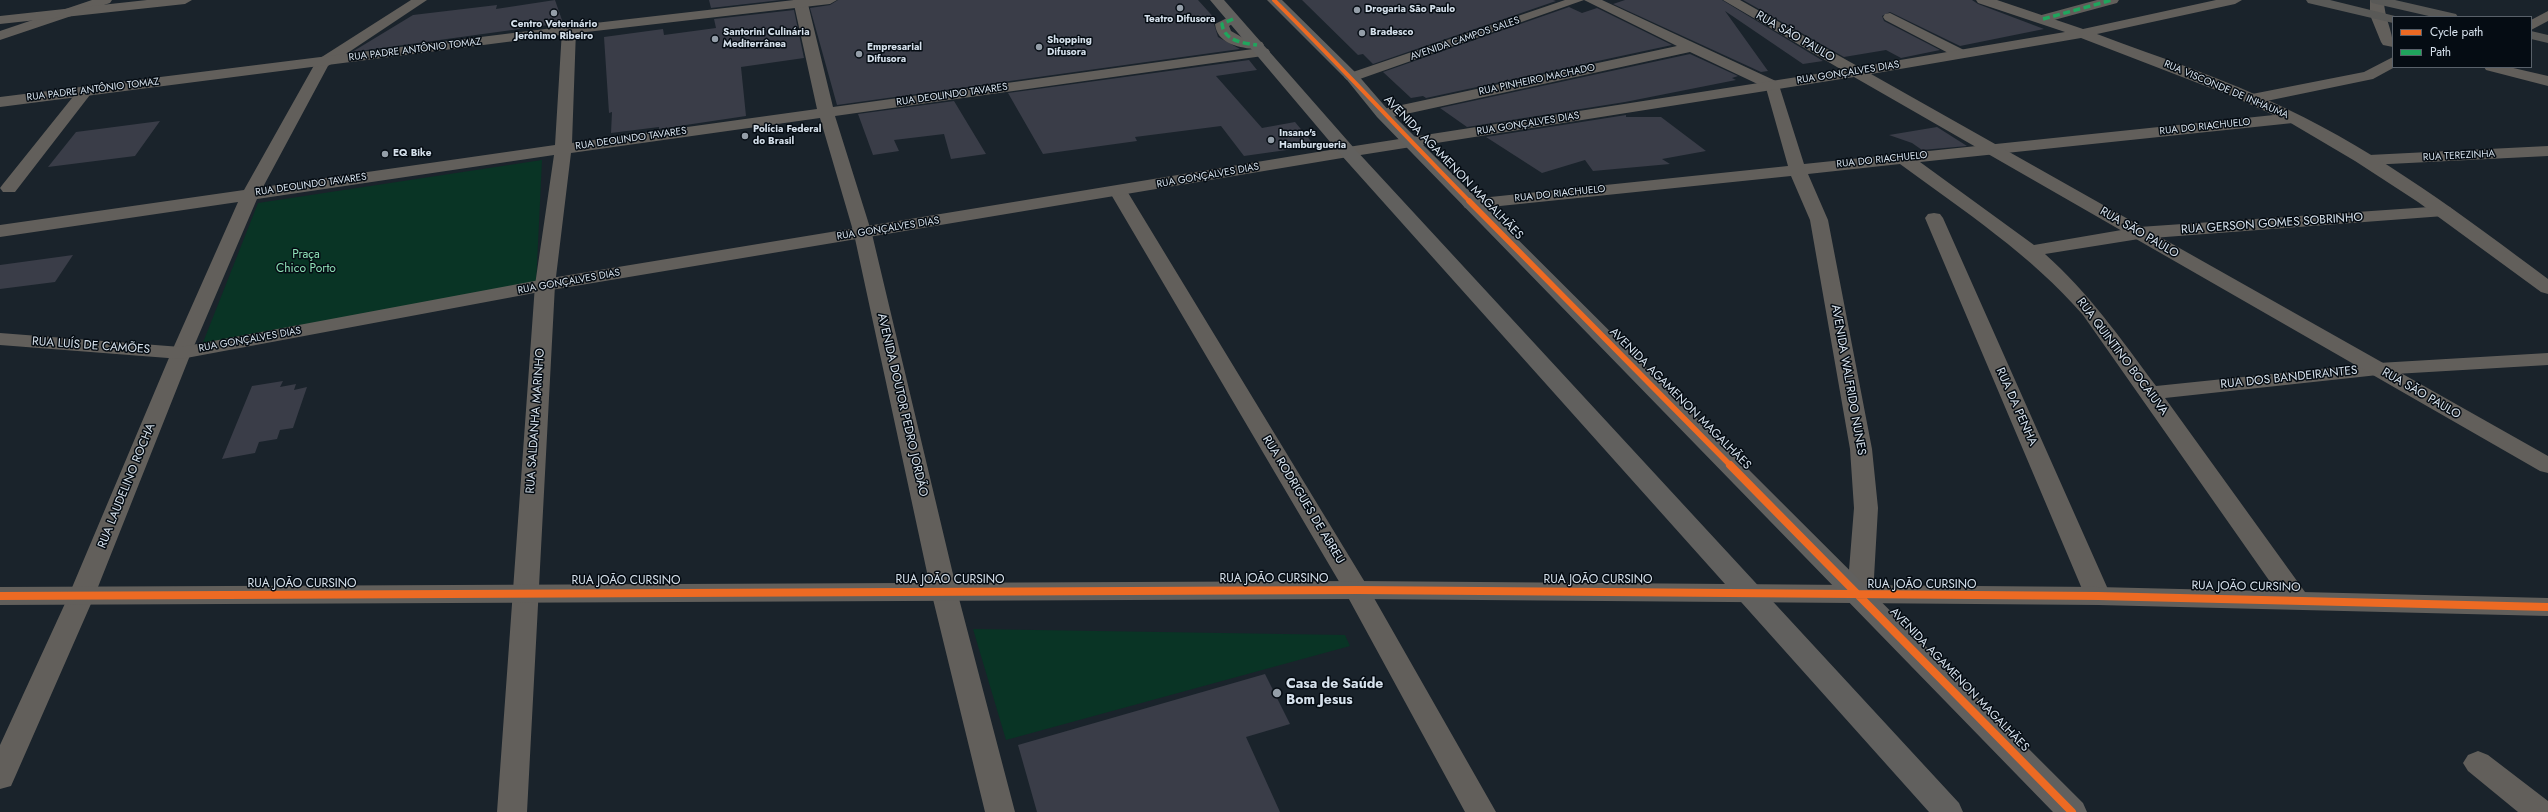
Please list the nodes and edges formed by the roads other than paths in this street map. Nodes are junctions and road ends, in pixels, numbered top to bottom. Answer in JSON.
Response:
{"nodes":[{"id":1,"x":105,"y":0,"type":"edge"},
{"id":2,"x":185,"y":0,"type":"edge"},
{"id":3,"x":420,"y":0,"type":"edge"},
{"id":4,"x":830,"y":0,"type":"edge"},
{"id":5,"x":1216,"y":0,"type":"edge"},
{"id":6,"x":1274,"y":0,"type":"edge"},
{"id":7,"x":1578,"y":0,"type":"edge"},
{"id":8,"x":1591,"y":0,"type":"edge"},
{"id":9,"x":1730,"y":0,"type":"edge"},
{"id":10,"x":1983,"y":0,"type":"edge"},
{"id":11,"x":2112,"y":0,"type":"edge"},
{"id":12,"x":2235,"y":0,"type":"edge"},
{"id":13,"x":2313,"y":0,"type":"edge"},
{"id":14,"x":2377,"y":0,"type":"edge"},
{"id":15,"x":800,"y":2,"type":"edge"},
{"id":16,"x":67,"y":12,"type":"junction"},
{"id":17,"x":2377,"y":15,"type":"junction"},
{"id":18,"x":2548,"y":15,"type":"edge"},
{"id":19,"x":2447,"y":16,"type":"edge"},
{"id":20,"x":1890,"y":17,"type":"dead end"},
{"id":21,"x":2043,"y":19,"type":"junction"},
{"id":22,"x":2392,"y":19,"type":"edge"},
{"id":23,"x":0,"y":20,"type":"edge"},
{"id":24,"x":2532,"y":25,"type":"edge"},
{"id":25,"x":569,"y":30,"type":"junction"},
{"id":26,"x":2084,"y":33,"type":"junction"},
{"id":27,"x":2532,"y":35,"type":"edge"},
{"id":28,"x":0,"y":36,"type":"edge"},
{"id":29,"x":2548,"y":39,"type":"edge"},
{"id":30,"x":1692,"y":46,"type":"junction"},
{"id":31,"x":2391,"y":46,"type":"edge"},
{"id":32,"x":2532,"y":48,"type":"edge"},
{"id":33,"x":1260,"y":49,"type":"junction"},
{"id":34,"x":2548,"y":52,"type":"edge"},
{"id":35,"x":1961,"y":54,"type":"junction"},
{"id":36,"x":2392,"y":61,"type":"edge"},
{"id":37,"x":322,"y":63,"type":"junction"},
{"id":38,"x":2495,"y":68,"type":"edge"},
{"id":39,"x":1857,"y":72,"type":"junction"},
{"id":40,"x":1352,"y":77,"type":"junction"},
{"id":41,"x":2548,"y":81,"type":"edge"},
{"id":42,"x":1773,"y":85,"type":"junction"},
{"id":43,"x":85,"y":91,"type":"junction"},
{"id":44,"x":2252,"y":99,"type":"junction"},
{"id":45,"x":0,"y":102,"type":"edge"},
{"id":46,"x":826,"y":112,"type":"junction"},
{"id":47,"x":1383,"y":114,"type":"junction"},
{"id":48,"x":2293,"y":118,"type":"junction"},
{"id":49,"x":1411,"y":143,"type":"junction"},
{"id":50,"x":563,"y":149,"type":"junction"},
{"id":51,"x":1992,"y":149,"type":"junction"},
{"id":52,"x":2548,"y":151,"type":"edge"},
{"id":53,"x":1348,"y":152,"type":"junction"},
{"id":54,"x":1903,"y":158,"type":"junction"},
{"id":55,"x":2369,"y":160,"type":"junction"},
{"id":56,"x":1797,"y":170,"type":"junction"},
{"id":57,"x":9,"y":188,"type":"dead end"},
{"id":58,"x":1118,"y":191,"type":"junction"},
{"id":59,"x":251,"y":193,"type":"junction"},
{"id":60,"x":1471,"y":204,"type":"junction"},
{"id":61,"x":2444,"y":211,"type":"junction"},
{"id":62,"x":1934,"y":218,"type":"dead end"},
{"id":63,"x":0,"y":231,"type":"edge"},
{"id":64,"x":863,"y":234,"type":"junction"},
{"id":65,"x":2139,"y":234,"type":"junction"},
{"id":66,"x":2030,"y":251,"type":"junction"},
{"id":67,"x":545,"y":285,"type":"junction"},
{"id":68,"x":2548,"y":288,"type":"edge"},
{"id":69,"x":0,"y":339,"type":"edge"},
{"id":70,"x":181,"y":353,"type":"junction"},
{"id":71,"x":2548,"y":359,"type":"edge"},
{"id":72,"x":2378,"y":369,"type":"junction"},
{"id":73,"x":2150,"y":392,"type":"junction"},
{"id":74,"x":2548,"y":466,"type":"edge"},
{"id":75,"x":1357,"y":590,"type":"junction"},
{"id":76,"x":944,"y":591,"type":"junction"},
{"id":77,"x":1750,"y":592,"type":"junction"},
{"id":78,"x":525,"y":593,"type":"junction"},
{"id":79,"x":0,"y":596,"type":"edge"},
{"id":80,"x":1860,"y":596,"type":"junction"},
{"id":81,"x":2098,"y":596,"type":"junction"},
{"id":82,"x":81,"y":597,"type":"junction"},
{"id":83,"x":2296,"y":599,"type":"junction"},
{"id":84,"x":2548,"y":607,"type":"edge"},
{"id":85,"x":2478,"y":763,"type":"dead end"},
{"id":86,"x":0,"y":777,"type":"edge"},
{"id":87,"x":512,"y":812,"type":"edge"},
{"id":88,"x":1000,"y":812,"type":"edge"},
{"id":89,"x":1482,"y":812,"type":"edge"},
{"id":90,"x":1948,"y":812,"type":"edge"},
{"id":91,"x":2072,"y":812,"type":"edge"},
{"id":92,"x":2540,"y":812,"type":"edge"}],
"edges":[{"from":1,"to":16,"type":"street"},
{"from":2,"to":16,"type":"street"},
{"from":3,"to":37,"type":"street"},
{"from":4,"to":15,"type":"street","name":"RUA PADRE ANTÔNIO TOMAZ"},
{"from":5,"to":33,"type":"main road"},
{"from":6,"to":40,"type":"main road","name":"AVENIDA AGAMENON MAGALHÃES"},
{"from":7,"to":40,"type":"street","name":"AVENIDA CAMPOS SALES"},
{"from":8,"to":30,"type":"street"},
{"from":9,"to":39,"type":"street","name":"RUA SÃO PAULO"},
{"from":10,"to":21,"type":"street","name":"RUA VISCONDE DE INHAUMA"},
{"from":11,"to":21,"type":"street"},
{"from":12,"to":26,"type":"street","name":"RUA GONÇALVES DIAS"},
{"from":13,"to":17,"type":"main road"},
{"from":14,"to":17,"type":"street"},
{"from":14,"to":19,"type":"main road"},
{"from":15,"to":25,"type":"street","name":"RUA PADRE ANTÔNIO TOMAZ"},
{"from":15,"to":46,"type":"street","name":"AVENIDA DOUTOR PEDRO JORDÃO"},
{"from":16,"to":23,"type":"street"},
{"from":16,"to":28,"type":"street"},
{"from":17,"to":22,"type":"main road"},
{"from":17,"to":31,"type":"street"},
{"from":18,"to":24,"type":"street"},
{"from":20,"to":35,"type":"street"},
{"from":21,"to":26,"type":"street","name":"RUA VISCONDE DE INHAUMA"},
{"from":25,"to":37,"type":"street","name":"RUA PADRE ANTÔNIO TOMAZ"},
{"from":25,"to":50,"type":"street","name":"RUA SALDANHA MARINHO"},
{"from":26,"to":35,"type":"street","name":"RUA GONÇALVES DIAS"},
{"from":26,"to":44,"type":"street","name":"RUA VISCONDE DE INHAUMA"},
{"from":27,"to":29,"type":"main road"},
{"from":30,"to":42,"type":"street"},
{"from":30,"to":47,"type":"street","name":"RUA PINHEIRO MACHADO"},
{"from":32,"to":34,"type":"main road"},
{"from":33,"to":46,"type":"street","name":"RUA DEOLINDO TAVARES"},
{"from":33,"to":53,"type":"main road"},
{"from":35,"to":39,"type":"street","name":"RUA GONÇALVES DIAS"},
{"from":36,"to":44,"type":"street"},
{"from":37,"to":43,"type":"street","name":"RUA PADRE ANTÔNIO TOMAZ"},
{"from":37,"to":59,"type":"street","name":"RUA LAUDELINO ROCHA"},
{"from":38,"to":41,"type":"street"},
{"from":39,"to":42,"type":"street","name":"RUA GONÇALVES DIAS"},
{"from":39,"to":51,"type":"street","name":"RUA SÃO PAULO"},
{"from":40,"to":47,"type":"main road","name":"AVENIDA AGAMENON MAGALHÃES"},
{"from":42,"to":49,"type":"street","name":"RUA GONÇALVES DIAS"},
{"from":42,"to":56,"type":"street","name":"AVENIDA WALFRIDO NUNES"},
{"from":43,"to":45,"type":"street","name":"RUA PADRE ANTÔNIO TOMAZ"},
{"from":43,"to":57,"type":"street"},
{"from":44,"to":48,"type":"street","name":"RUA VISCONDE DE INHAUMA"},
{"from":46,"to":50,"type":"street","name":"RUA DEOLINDO TAVARES"},
{"from":46,"to":64,"type":"street","name":"AVENIDA DOUTOR PEDRO JORDÃO"},
{"from":47,"to":49,"type":"main road","name":"AVENIDA AGAMENON MAGALHÃES"},
{"from":48,"to":51,"type":"street","name":"RUA DO RIACHUELO"},
{"from":48,"to":55,"type":"street","name":"RUA VISCONDE DE INHAUMA"},
{"from":49,"to":53,"type":"street","name":"RUA GONÇALVES DIAS"},
{"from":49,"to":60,"type":"main road","name":"AVENIDA AGAMENON MAGALHÃES"},
{"from":50,"to":59,"type":"street","name":"RUA DEOLINDO TAVARES"},
{"from":50,"to":67,"type":"street","name":"RUA SALDANHA MARINHO"},
{"from":51,"to":54,"type":"street","name":"RUA DO RIACHUELO"},
{"from":51,"to":65,"type":"street","name":"RUA SÃO PAULO"},
{"from":52,"to":55,"type":"street","name":"RUA TEREZINHA"},
{"from":53,"to":58,"type":"street","name":"RUA GONÇALVES DIAS"},
{"from":53,"to":77,"type":"main road"},
{"from":54,"to":56,"type":"street","name":"RUA DO RIACHUELO"},
{"from":54,"to":66,"type":"street","name":"RUA QUINTINO BOCAIUVA"},
{"from":55,"to":61,"type":"street","name":"RUA VISCONDE DE INHAUMA"},
{"from":56,"to":60,"type":"street","name":"RUA DO RIACHUELO"},
{"from":56,"to":80,"type":"street","name":"AVENIDA WALFRIDO NUNES"},
{"from":58,"to":64,"type":"street","name":"RUA GONÇALVES DIAS"},
{"from":58,"to":75,"type":"street","name":"RUA RODRIGUES DE ABREU"},
{"from":59,"to":63,"type":"street","name":"RUA DEOLINDO TAVARES"},
{"from":59,"to":70,"type":"street","name":"RUA LAUDELINO ROCHA"},
{"from":60,"to":80,"type":"main road","name":"AVENIDA AGAMENON MAGALHÃES"},
{"from":61,"to":65,"type":"street","name":"RUA GERSON GOMES SOBRINHO"},
{"from":61,"to":68,"type":"street","name":"RUA VISCONDE DE INHAUMA"},
{"from":62,"to":81,"type":"street","name":"RUA DA PENHA"},
{"from":64,"to":67,"type":"street","name":"RUA GONÇALVES DIAS"},
{"from":64,"to":76,"type":"street","name":"AVENIDA DOUTOR PEDRO JORDÃO"},
{"from":65,"to":66,"type":"street","name":"RUA GERSON GOMES SOBRINHO"},
{"from":65,"to":72,"type":"street","name":"RUA SÃO PAULO"},
{"from":66,"to":73,"type":"street","name":"RUA QUINTINO BOCAIUVA"},
{"from":67,"to":70,"type":"street","name":"RUA GONÇALVES DIAS"},
{"from":67,"to":78,"type":"street","name":"RUA SALDANHA MARINHO"},
{"from":69,"to":70,"type":"street","name":"RUA LUÍS DE CAMÕES"},
{"from":70,"to":82,"type":"street","name":"RUA LAUDELINO ROCHA"},
{"from":71,"to":72,"type":"street","name":"RUA DOS BANDEIRANTES"},
{"from":72,"to":73,"type":"street","name":"RUA DOS BANDEIRANTES"},
{"from":72,"to":74,"type":"street","name":"RUA SÃO PAULO"},
{"from":73,"to":83,"type":"street","name":"RUA QUINTINO BOCAIUVA"},
{"from":75,"to":76,"type":"street","name":"RUA JOÃO CURSINO"},
{"from":75,"to":77,"type":"street","name":"RUA JOÃO CURSINO"},
{"from":75,"to":89,"type":"street","name":"RUA RODRIGUES DE ABREU"},
{"from":76,"to":78,"type":"street","name":"RUA JOÃO CURSINO"},
{"from":76,"to":88,"type":"street","name":"AVENIDA DOUTOR PEDRO JORDÃO"},
{"from":77,"to":80,"type":"street","name":"RUA JOÃO CURSINO"},
{"from":77,"to":90,"type":"main road"},
{"from":78,"to":82,"type":"street","name":"RUA JOÃO CURSINO"},
{"from":78,"to":87,"type":"street","name":"RUA SALDANHA MARINHO"},
{"from":79,"to":82,"type":"street","name":"RUA JOÃO CURSINO"},
{"from":80,"to":81,"type":"street","name":"RUA JOÃO CURSINO"},
{"from":80,"to":91,"type":"main road","name":"AVENIDA AGAMENON MAGALHÃES"},
{"from":81,"to":83,"type":"street","name":"RUA JOÃO CURSINO"},
{"from":82,"to":86,"type":"street","name":"RUA LAUDELINO ROCHA"},
{"from":83,"to":84,"type":"street","name":"RUA JOÃO CURSINO"},
{"from":85,"to":92,"type":"street"}]}
